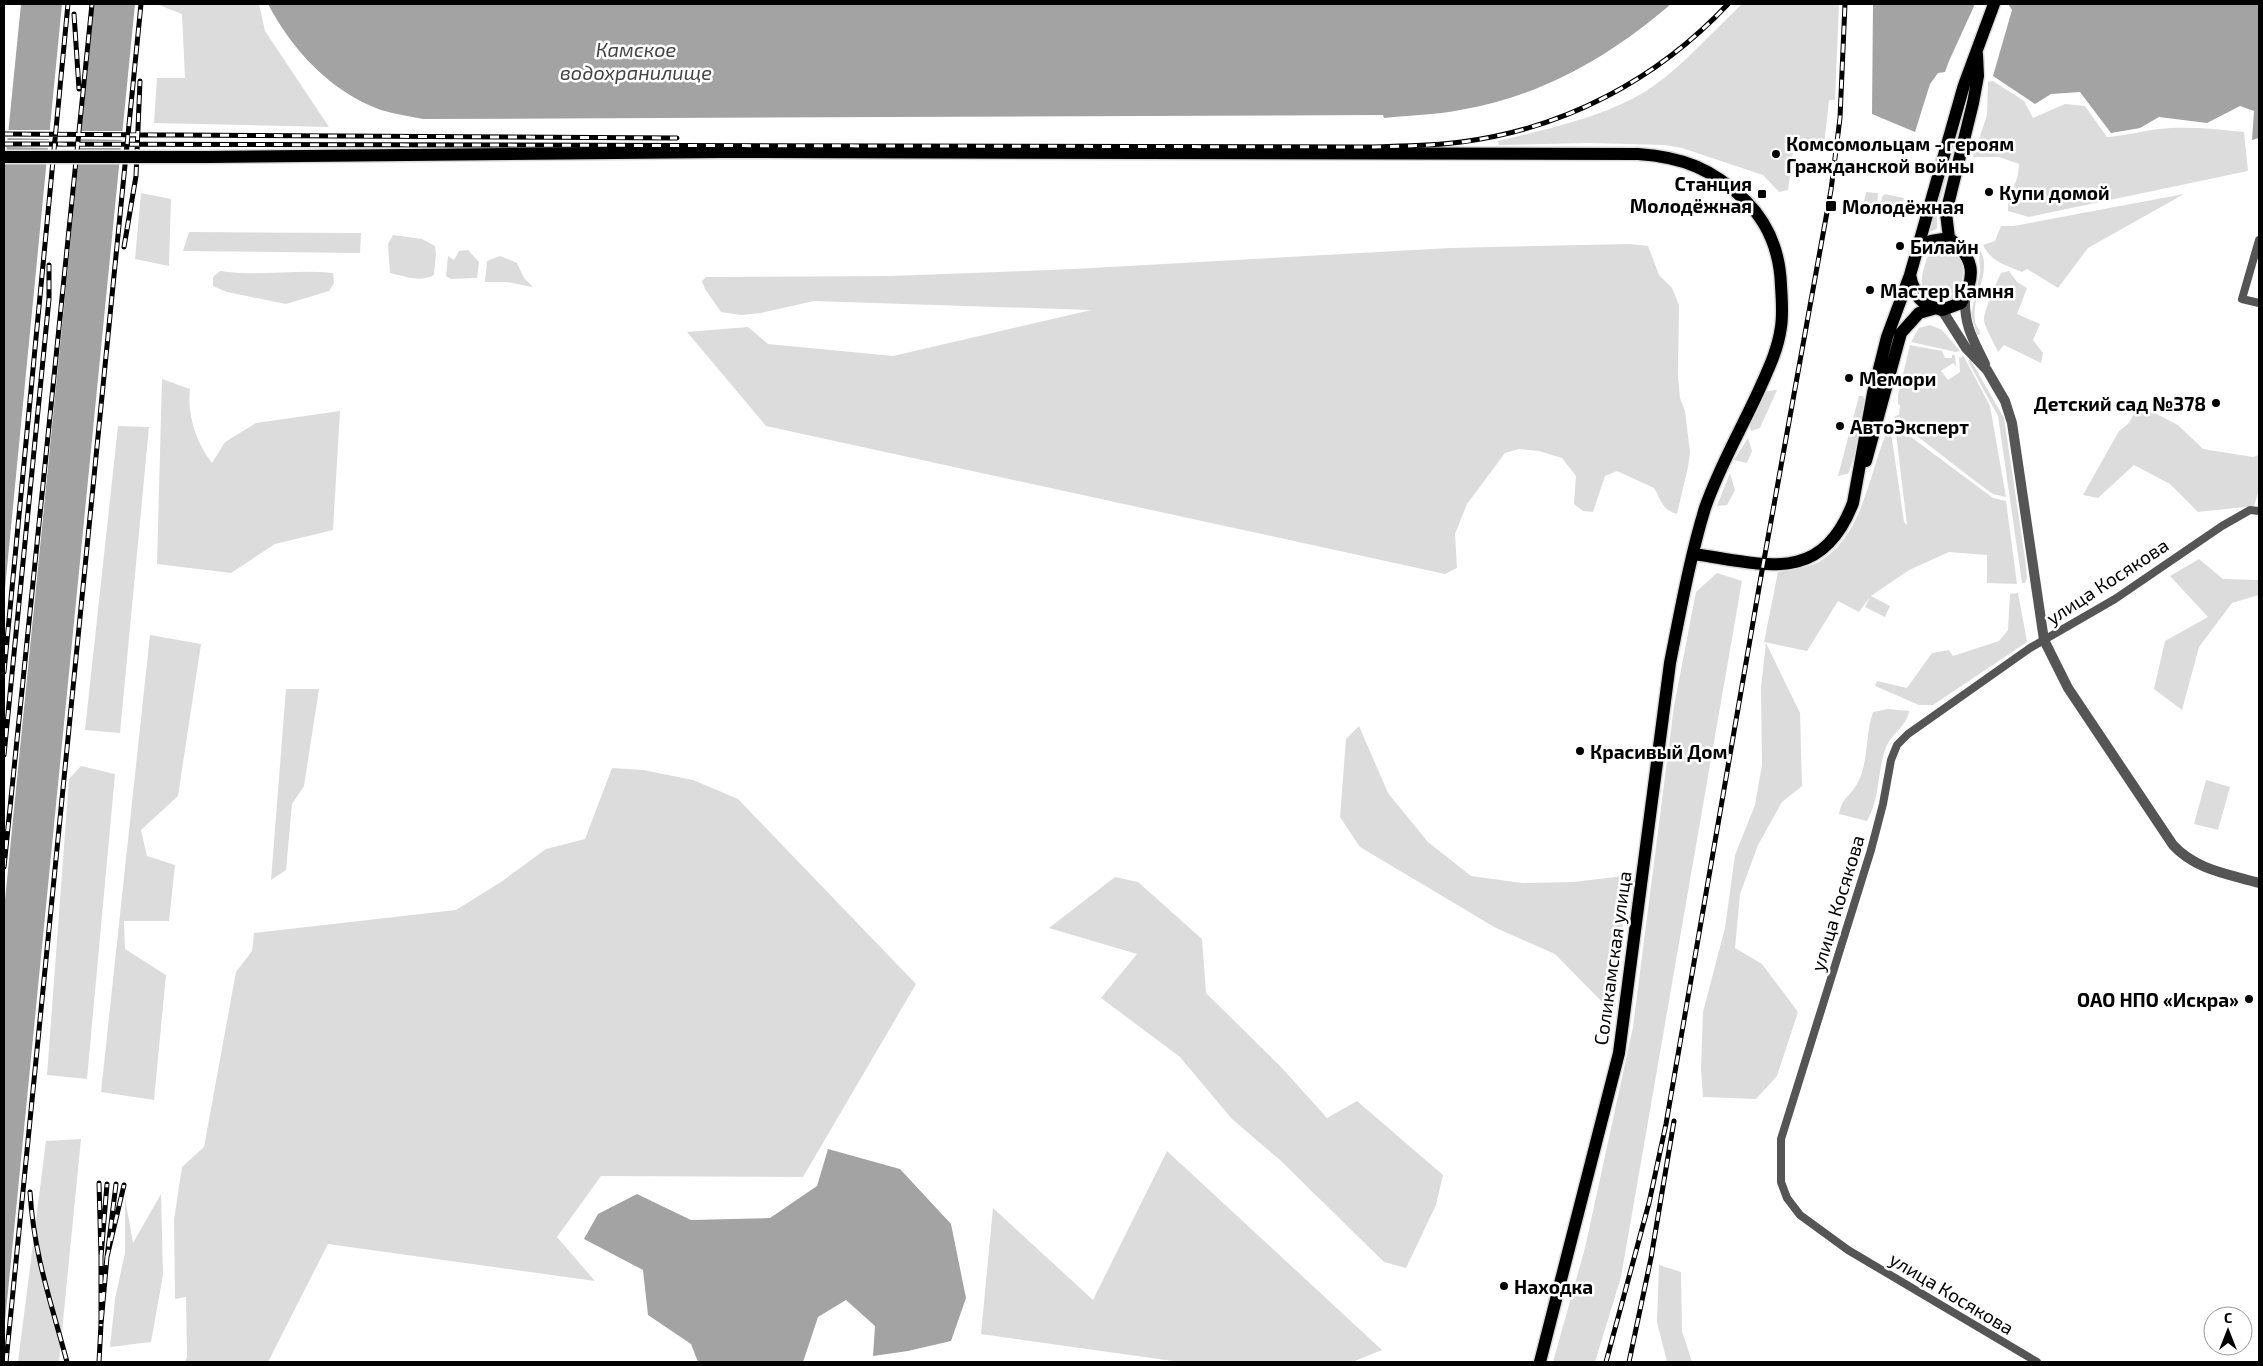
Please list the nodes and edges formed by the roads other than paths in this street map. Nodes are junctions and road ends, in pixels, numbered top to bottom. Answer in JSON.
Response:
{"nodes":[{"id":1,"x":1993,"y":9,"type":"edge"},
{"id":2,"x":1977,"y":54,"type":"junction"},
{"id":3,"x":4,"y":157,"type":"edge"},
{"id":4,"x":1949,"y":238,"type":"junction"},
{"id":5,"x":2259,"y":240,"type":"edge"},
{"id":6,"x":1916,"y":253,"type":"junction"},
{"id":7,"x":1910,"y":275,"type":"junction"},
{"id":8,"x":1965,"y":297,"type":"junction"},
{"id":9,"x":2259,"y":303,"type":"edge"},
{"id":10,"x":1938,"y":310,"type":"junction"},
{"id":11,"x":1987,"y":370,"type":"junction"},
{"id":12,"x":1860,"y":475,"type":"junction"},
{"id":13,"x":2259,"y":511,"type":"edge"},
{"id":14,"x":1694,"y":554,"type":"junction"},
{"id":15,"x":2044,"y":640,"type":"junction"},
{"id":16,"x":2259,"y":883,"type":"edge"},
{"id":17,"x":1540,"y":1362,"type":"edge"},
{"id":18,"x":2037,"y":1362,"type":"edge"}],
"edges":[{"from":1,"to":2,"type":"main road"},
{"from":2,"to":4,"type":"main road"},
{"from":2,"to":6,"type":"main road"},
{"from":3,"to":14,"type":"main road","name":"Соликамская улица","bridge":true},
{"from":4,"to":6,"type":"main road"},
{"from":4,"to":8,"type":"main road"},
{"from":5,"to":9,"type":"street"},
{"from":6,"to":7,"type":"main road"},
{"from":7,"to":10,"type":"main road"},
{"from":7,"to":12,"type":"main road"},
{"from":8,"to":10,"type":"main road"},
{"from":8,"to":11,"type":"street"},
{"from":10,"to":11,"type":"street"},
{"from":10,"to":12,"type":"main road"},
{"from":11,"to":15,"type":"street"},
{"from":12,"to":14,"type":"main road"},
{"from":13,"to":15,"type":"street","name":"улица Косякова"},
{"from":14,"to":17,"type":"main road","name":"Соликамская улица"},
{"from":15,"to":16,"type":"street"},
{"from":15,"to":18,"type":"street","name":"улица Косякова"}]}
